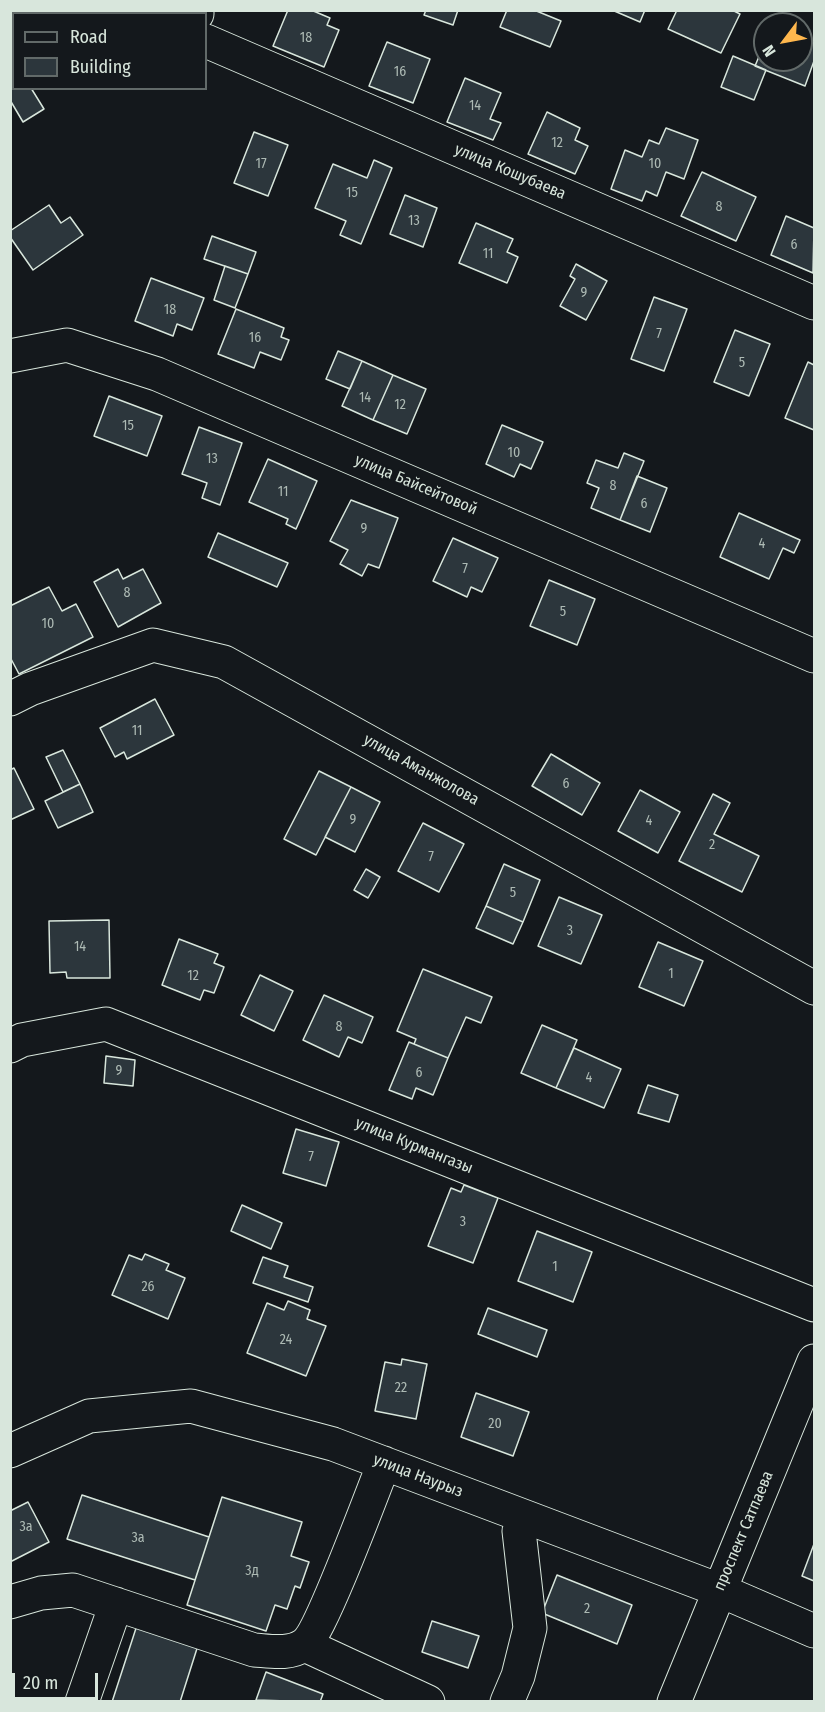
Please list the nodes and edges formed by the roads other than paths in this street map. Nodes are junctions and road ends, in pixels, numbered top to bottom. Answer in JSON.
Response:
{"nodes":[{"id":1,"x":207,"y":41,"type":"edge"},
{"id":2,"x":814,"y":303,"type":"edge"},
{"id":3,"x":10,"y":356,"type":"edge"},
{"id":4,"x":814,"y":656,"type":"edge"},
{"id":5,"x":10,"y":699,"type":"edge"},
{"id":6,"x":814,"y":988,"type":"edge"},
{"id":7,"x":10,"y":1046,"type":"edge"},
{"id":8,"x":814,"y":1305,"type":"edge"},
{"id":9,"x":814,"y":1361,"type":"edge"},
{"id":10,"x":10,"y":1451,"type":"edge"},
{"id":11,"x":384,"y":1463,"type":"junction"},
{"id":12,"x":525,"y":1517,"type":"junction"},
{"id":13,"x":719,"y":1590,"type":"junction"},
{"id":14,"x":10,"y":1602,"type":"edge"},
{"id":15,"x":116,"y":1604,"type":"junction"},
{"id":16,"x":814,"y":1631,"type":"edge"},
{"id":17,"x":305,"y":1645,"type":"junction"},
{"id":18,"x":82,"y":1701,"type":"edge"},
{"id":19,"x":428,"y":1701,"type":"edge"},
{"id":20,"x":507,"y":1701,"type":"edge"},
{"id":21,"x":674,"y":1701,"type":"edge"}],
"edges":[{"from":1,"to":2,"type":"street","name":"улица Кошубаева"},
{"from":3,"to":4,"type":"street","name":"улица Байсейтовой"},
{"from":5,"to":6,"type":"street","name":"улица Аманжолова"},
{"from":7,"to":8,"type":"street","name":"улица Курмангазы"},
{"from":9,"to":13,"type":"street","name":"проспект Сатпаева"},
{"from":10,"to":11,"type":"street","name":"улица Наурыз"},
{"from":11,"to":12,"type":"street","name":"улица Наурыз"},
{"from":11,"to":17,"type":"street"},
{"from":12,"to":13,"type":"street","name":"улица Наурыз"},
{"from":12,"to":20,"type":"street"},
{"from":13,"to":16,"type":"street","name":"улица Наурыз"},
{"from":13,"to":21,"type":"street","name":"проспект Сатпаева"},
{"from":14,"to":15,"type":"street"},
{"from":15,"to":17,"type":"street"},
{"from":15,"to":18,"type":"street"},
{"from":17,"to":19,"type":"street"}]}
